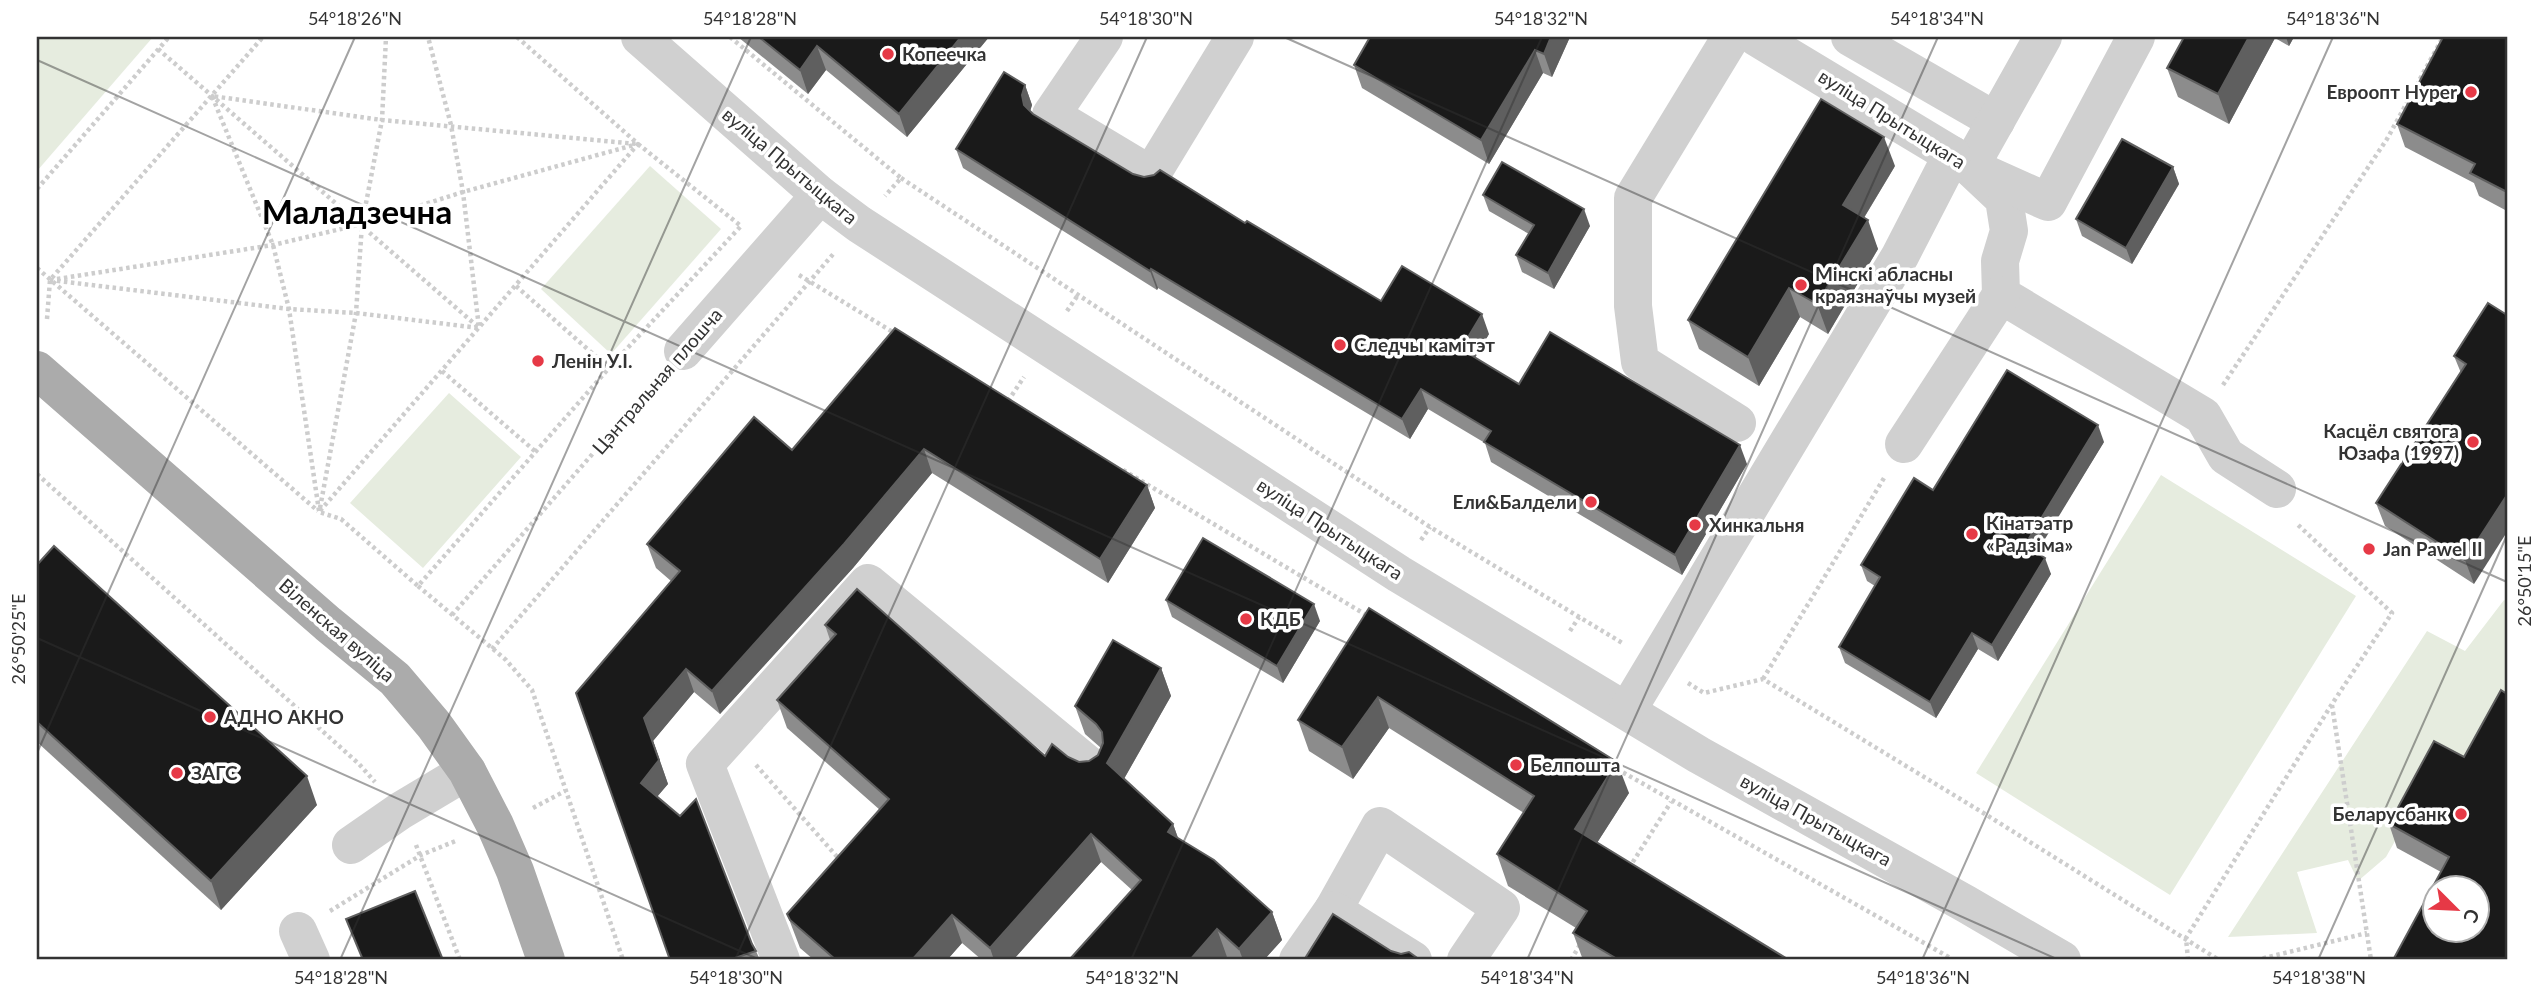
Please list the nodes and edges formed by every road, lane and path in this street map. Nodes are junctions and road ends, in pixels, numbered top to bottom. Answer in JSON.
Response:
{"nodes":[{"id":1,"x":169,"y":37,"type":"edge"},
{"id":2,"x":263,"y":37,"type":"edge"},
{"id":3,"x":386,"y":37,"type":"edge"},
{"id":4,"x":428,"y":37,"type":"edge"},
{"id":5,"x":517,"y":37,"type":"edge"},
{"id":6,"x":640,"y":37,"type":"edge"},
{"id":7,"x":1104,"y":37,"type":"edge"},
{"id":8,"x":1235,"y":37,"type":"edge"},
{"id":9,"x":1731,"y":37,"type":"edge"},
{"id":10,"x":1756,"y":37,"type":"edge"},
{"id":11,"x":1850,"y":37,"type":"edge"},
{"id":12,"x":2043,"y":37,"type":"edge"},
{"id":13,"x":2136,"y":37,"type":"edge"},
{"id":14,"x":2443,"y":37,"type":"edge"},
{"id":15,"x":158,"y":50,"type":"junction"},
{"id":16,"x":212,"y":96,"type":"junction"},
{"id":17,"x":382,"y":120,"type":"junction"},
{"id":18,"x":1996,"y":121,"type":"junction"},
{"id":19,"x":450,"y":125,"type":"junction"},
{"id":20,"x":638,"y":144,"type":"junction"},
{"id":21,"x":1961,"y":161,"type":"junction"},
{"id":22,"x":901,"y":178,"type":"dead end"},
{"id":23,"x":37,"y":189,"type":"edge"},
{"id":24,"x":463,"y":192,"type":"junction"},
{"id":25,"x":820,"y":195,"type":"junction"},
{"id":26,"x":362,"y":224,"type":"junction"},
{"id":27,"x":274,"y":244,"type":"junction"},
{"id":28,"x":37,"y":268,"type":"edge"},
{"id":29,"x":798,"y":274,"type":"dead end"},
{"id":30,"x":50,"y":280,"type":"junction"},
{"id":31,"x":516,"y":286,"type":"junction"},
{"id":32,"x":2001,"y":295,"type":"junction"},
{"id":33,"x":289,"y":309,"type":"junction"},
{"id":34,"x":356,"y":313,"type":"junction"},
{"id":35,"x":47,"y":319,"type":"dead end"},
{"id":36,"x":479,"y":328,"type":"junction"},
{"id":37,"x":902,"y":338,"type":"edge"},
{"id":38,"x":683,"y":351,"type":"joint"},
{"id":39,"x":609,"y":368,"type":"junction"},
{"id":40,"x":37,"y":370,"type":"edge"},
{"id":41,"x":442,"y":371,"type":"junction"},
{"id":42,"x":996,"y":394,"type":"edge"},
{"id":43,"x":1008,"y":401,"type":"edge"},
{"id":44,"x":2203,"y":416,"type":"junction"},
{"id":45,"x":1737,"y":423,"type":"dead end"},
{"id":46,"x":1904,"y":444,"type":"joint"},
{"id":47,"x":536,"y":452,"type":"junction"},
{"id":48,"x":1114,"y":464,"type":"edge"},
{"id":49,"x":37,"y":474,"type":"edge"},
{"id":50,"x":2277,"y":489,"type":"dead end"},
{"id":51,"x":319,"y":512,"type":"junction"},
{"id":52,"x":2296,"y":523,"type":"dead end"},
{"id":53,"x":418,"y":586,"type":"junction"},
{"id":54,"x":452,"y":615,"type":"junction"},
{"id":55,"x":1371,"y":618,"type":"edge"},
{"id":56,"x":1656,"y":663,"type":"junction"},
{"id":57,"x":1763,"y":679,"type":"junction"},
{"id":58,"x":2332,"y":704,"type":"junction"},
{"id":59,"x":1627,"y":711,"type":"junction"},
{"id":60,"x":748,"y":756,"type":"dead end"},
{"id":61,"x":1612,"y":766,"type":"edge"},
{"id":62,"x":1092,"y":768,"type":"edge"},
{"id":63,"x":467,"y":771,"type":"junction"},
{"id":64,"x":565,"y":791,"type":"junction"},
{"id":65,"x":1671,"y":802,"type":"junction"},
{"id":66,"x":533,"y":808,"type":"dead end"},
{"id":67,"x":400,"y":811,"type":"junction"},
{"id":68,"x":458,"y":840,"type":"dead end"},
{"id":69,"x":351,"y":845,"type":"dead end"},
{"id":70,"x":421,"y":855,"type":"junction"},
{"id":71,"x":842,"y":862,"type":"edge"},
{"id":72,"x":1628,"y":870,"type":"edge"},
{"id":73,"x":1333,"y":910,"type":"junction"},
{"id":74,"x":2367,"y":933,"type":"junction"},
{"id":75,"x":1585,"y":938,"type":"edge"},
{"id":76,"x":2186,"y":938,"type":"junction"},
{"id":77,"x":305,"y":945,"type":"edge"},
{"id":78,"x":460,"y":960,"type":"edge"},
{"id":79,"x":546,"y":960,"type":"edge"},
{"id":80,"x":623,"y":960,"type":"edge"},
{"id":81,"x":781,"y":960,"type":"edge"},
{"id":82,"x":1297,"y":960,"type":"edge"},
{"id":83,"x":1413,"y":960,"type":"edge"},
{"id":84,"x":1466,"y":960,"type":"edge"},
{"id":85,"x":1570,"y":960,"type":"edge"},
{"id":86,"x":1954,"y":960,"type":"edge"},
{"id":87,"x":2062,"y":960,"type":"edge"},
{"id":88,"x":2188,"y":960,"type":"edge"},
{"id":89,"x":2219,"y":960,"type":"edge"},
{"id":90,"x":2256,"y":960,"type":"edge"},
{"id":91,"x":2371,"y":960,"type":"edge"}],
"edges":[{"from":1,"to":15,"type":"path"},
{"from":2,"to":16,"type":"path"},
{"from":3,"to":17,"type":"path"},
{"from":4,"to":19,"type":"path"},
{"from":5,"to":20,"type":"path"},
{"from":6,"to":25,"type":"street","name":"вуліца Прытыцкага"},
{"from":7,"to":8,"type":"street"},
{"from":9,"to":45,"type":"street"},
{"from":10,"to":21,"type":"street","name":"вуліца Прытыцкага"},
{"from":11,"to":18,"type":"street"},
{"from":12,"to":18,"type":"street"},
{"from":13,"to":21,"type":"street"},
{"from":14,"to":44,"type":"path"},
{"from":15,"to":16,"type":"path"},
{"from":15,"to":23,"type":"path"},
{"from":16,"to":17,"type":"path"},
{"from":16,"to":26,"type":"path"},
{"from":16,"to":27,"type":"path"},
{"from":16,"to":30,"type":"path"},
{"from":17,"to":19,"type":"path"},
{"from":17,"to":26,"type":"path"},
{"from":18,"to":21,"type":"street"},
{"from":19,"to":20,"type":"path"},
{"from":19,"to":24,"type":"path"},
{"from":20,"to":24,"type":"path"},
{"from":20,"to":31,"type":"path"},
{"from":20,"to":39,"type":"path"},
{"from":21,"to":32,"type":"street","name":"вуліца Прытыцкага"},
{"from":21,"to":56,"type":"street"},
{"from":22,"to":56,"type":"path"},
{"from":24,"to":26,"type":"path"},
{"from":24,"to":36,"type":"path"},
{"from":25,"to":38,"type":"street","name":"Цэнтральная плошча"},
{"from":25,"to":59,"type":"street","name":"вуліца Прытыцкага"},
{"from":26,"to":27,"type":"path"},
{"from":26,"to":34,"type":"path"},
{"from":26,"to":36,"type":"path"},
{"from":27,"to":30,"type":"path"},
{"from":27,"to":33,"type":"path"},
{"from":28,"to":30,"type":"path"},
{"from":29,"to":37,"type":"path"},
{"from":30,"to":33,"type":"path"},
{"from":30,"to":35,"type":"path"},
{"from":30,"to":51,"type":"path"},
{"from":31,"to":36,"type":"path"},
{"from":31,"to":39,"type":"path"},
{"from":32,"to":44,"type":"street"},
{"from":32,"to":46,"type":"street"},
{"from":33,"to":34,"type":"path"},
{"from":33,"to":51,"type":"path"},
{"from":34,"to":36,"type":"path"},
{"from":34,"to":51,"type":"path"},
{"from":36,"to":41,"type":"path"},
{"from":38,"to":54,"type":"path","name":"Цэнтральная плошча"},
{"from":39,"to":47,"type":"path"},
{"from":40,"to":63,"type":"main road","name":"Віленская вуліца"},
{"from":41,"to":47,"type":"path"},
{"from":41,"to":51,"type":"path"},
{"from":42,"to":43,"type":"path"},
{"from":44,"to":50,"type":"street"},
{"from":46,"to":57,"type":"path"},
{"from":47,"to":53,"type":"path"},
{"from":48,"to":55,"type":"path"},
{"from":49,"to":67,"type":"path"},
{"from":51,"to":53,"type":"path"},
{"from":52,"to":58,"type":"path"},
{"from":53,"to":54,"type":"path"},
{"from":54,"to":64,"type":"path"},
{"from":56,"to":57,"type":"path"},
{"from":56,"to":59,"type":"street"},
{"from":57,"to":76,"type":"path"},
{"from":58,"to":74,"type":"path"},
{"from":58,"to":76,"type":"path"},
{"from":59,"to":87,"type":"street","name":"вуліца Прытыцкага"},
{"from":60,"to":71,"type":"path"},
{"from":61,"to":65,"type":"path"},
{"from":62,"to":81,"type":"street"},
{"from":63,"to":67,"type":"street"},
{"from":63,"to":79,"type":"main road","name":"Віленская вуліца"},
{"from":64,"to":66,"type":"path"},
{"from":64,"to":80,"type":"path"},
{"from":65,"to":72,"type":"path"},
{"from":65,"to":86,"type":"path"},
{"from":67,"to":69,"type":"street"},
{"from":67,"to":70,"type":"path"},
{"from":68,"to":70,"type":"path"},
{"from":70,"to":77,"type":"path"},
{"from":70,"to":78,"type":"path"},
{"from":73,"to":82,"type":"street"},
{"from":73,"to":83,"type":"street"},
{"from":73,"to":84,"type":"street"},
{"from":74,"to":90,"type":"path"},
{"from":74,"to":91,"type":"path"},
{"from":75,"to":85,"type":"path"},
{"from":76,"to":88,"type":"path"},
{"from":76,"to":89,"type":"path"}]}
